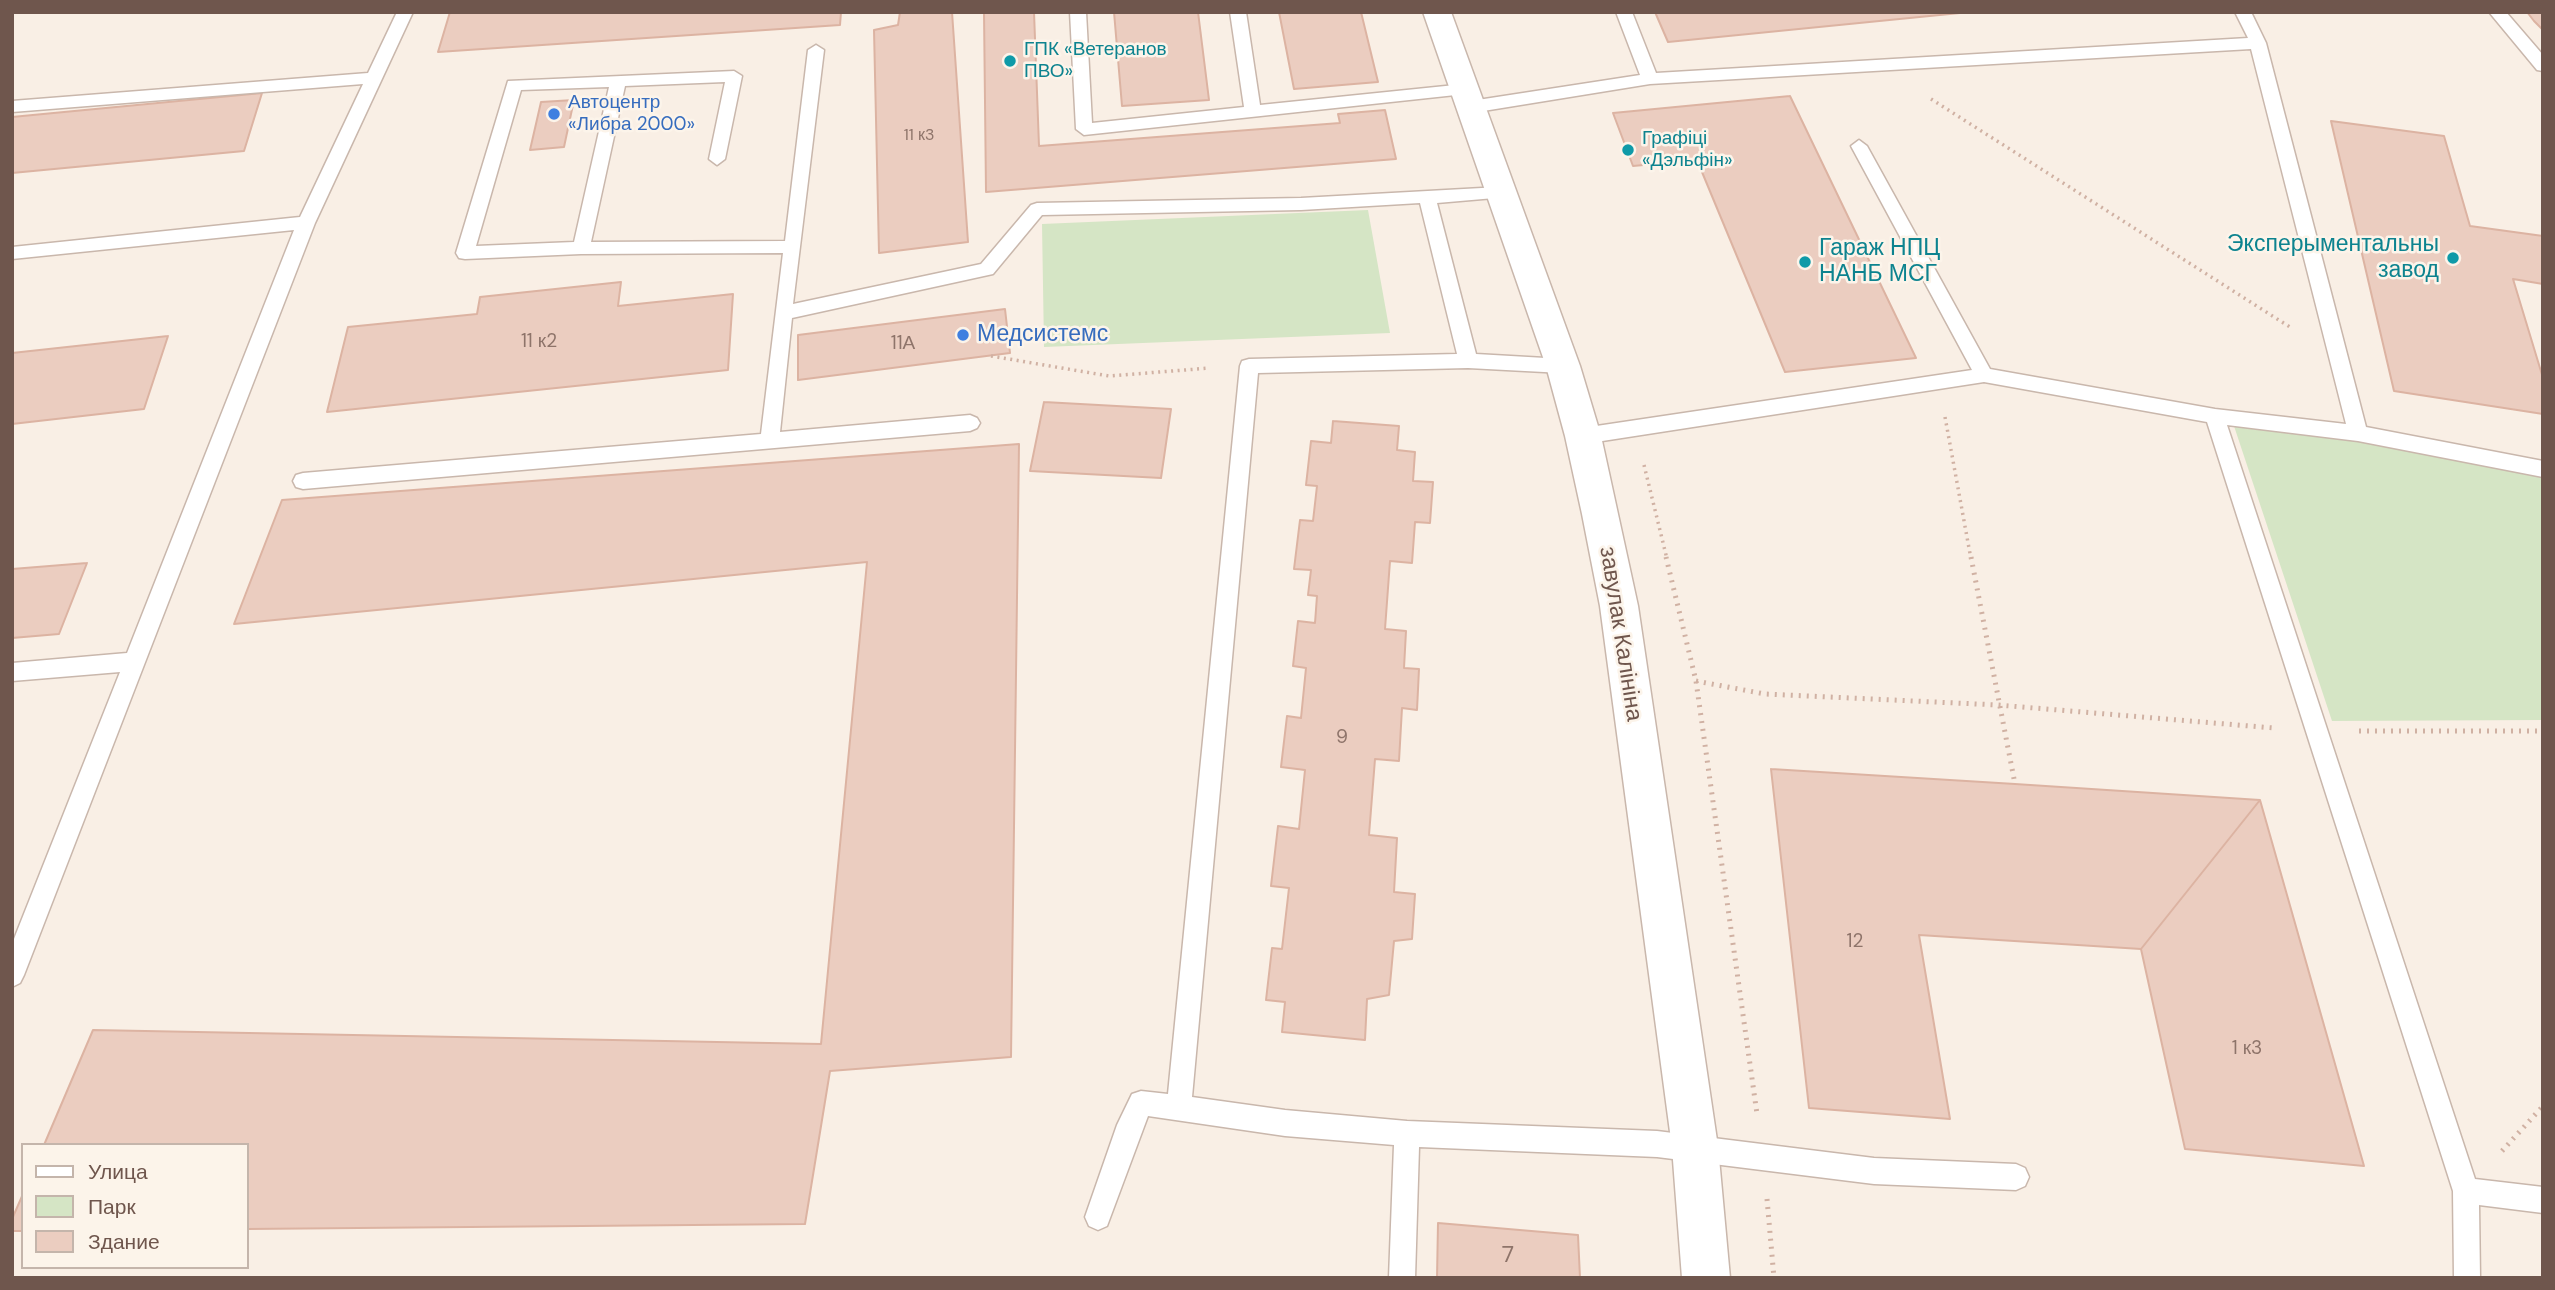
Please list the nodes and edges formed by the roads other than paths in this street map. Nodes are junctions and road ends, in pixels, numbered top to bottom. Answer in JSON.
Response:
{"nodes":[{"id":1,"x":405,"y":12,"type":"edge"},
{"id":2,"x":1078,"y":12,"type":"edge"},
{"id":3,"x":1238,"y":12,"type":"edge"},
{"id":4,"x":1437,"y":12,"type":"edge"},
{"id":5,"x":1624,"y":12,"type":"edge"},
{"id":6,"x":2243,"y":12,"type":"edge"},
{"id":7,"x":2497,"y":12,"type":"edge"},
{"id":8,"x":2258,"y":43,"type":"junction"},
{"id":9,"x":816,"y":50,"type":"dead end"},
{"id":10,"x":2543,"y":66,"type":"edge"},
{"id":11,"x":374,"y":78,"type":"junction"},
{"id":12,"x":1650,"y":79,"type":"junction"},
{"id":13,"x":618,"y":81,"type":"junction"},
{"id":14,"x":1468,"y":98,"type":"junction"},
{"id":15,"x":12,"y":107,"type":"edge"},
{"id":16,"x":1253,"y":112,"type":"junction"},
{"id":17,"x":1859,"y":146,"type":"dead end"},
{"id":18,"x":717,"y":159,"type":"dead end"},
{"id":19,"x":1500,"y":193,"type":"junction"},
{"id":20,"x":1427,"y":198,"type":"junction"},
{"id":21,"x":306,"y":223,"type":"junction"},
{"id":22,"x":793,"y":247,"type":"junction"},
{"id":23,"x":581,"y":248,"type":"junction"},
{"id":24,"x":12,"y":253,"type":"edge"},
{"id":25,"x":783,"y":313,"type":"junction"},
{"id":26,"x":1468,"y":361,"type":"junction"},
{"id":27,"x":1563,"y":366,"type":"junction"},
{"id":28,"x":1984,"y":375,"type":"junction"},
{"id":29,"x":2216,"y":416,"type":"junction"},
{"id":30,"x":970,"y":422,"type":"dead end"},
{"id":31,"x":2358,"y":433,"type":"junction"},
{"id":32,"x":1583,"y":436,"type":"junction"},
{"id":33,"x":770,"y":440,"type":"junction"},
{"id":34,"x":2543,"y":469,"type":"edge"},
{"id":35,"x":303,"y":481,"type":"dead end"},
{"id":36,"x":135,"y":662,"type":"junction"},
{"id":37,"x":12,"y":672,"type":"edge"},
{"id":38,"x":12,"y":975,"type":"edge"},
{"id":39,"x":1179,"y":1108,"type":"junction"},
{"id":40,"x":1407,"y":1134,"type":"junction"},
{"id":41,"x":1695,"y":1147,"type":"junction"},
{"id":42,"x":2016,"y":1177,"type":"dead end"},
{"id":43,"x":2466,"y":1191,"type":"junction"},
{"id":44,"x":2543,"y":1199,"type":"edge"},
{"id":45,"x":1098,"y":1217,"type":"dead end"},
{"id":46,"x":1402,"y":1278,"type":"edge"},
{"id":47,"x":1706,"y":1278,"type":"edge"},
{"id":48,"x":2467,"y":1278,"type":"edge"}],
"edges":[{"from":1,"to":11,"type":"lane"},
{"from":2,"to":16,"type":"lane"},
{"from":3,"to":16,"type":"lane"},
{"from":4,"to":14,"type":"street","name":"завулак Калініна"},
{"from":5,"to":12,"type":"lane"},
{"from":6,"to":8,"type":"lane"},
{"from":7,"to":10,"type":"lane"},
{"from":8,"to":12,"type":"lane"},
{"from":8,"to":31,"type":"lane"},
{"from":9,"to":22,"type":"lane"},
{"from":11,"to":15,"type":"lane"},
{"from":11,"to":21,"type":"lane"},
{"from":12,"to":14,"type":"lane"},
{"from":13,"to":18,"type":"lane"},
{"from":13,"to":23,"type":"lane"},
{"from":13,"to":23,"type":"lane"},
{"from":14,"to":16,"type":"lane"},
{"from":14,"to":19,"type":"street","name":"завулак Калініна"},
{"from":17,"to":28,"type":"lane"},
{"from":19,"to":20,"type":"lane"},
{"from":19,"to":27,"type":"street","name":"завулак Калініна"},
{"from":20,"to":25,"type":"lane"},
{"from":20,"to":26,"type":"lane"},
{"from":21,"to":24,"type":"lane"},
{"from":21,"to":36,"type":"lane"},
{"from":22,"to":23,"type":"lane"},
{"from":22,"to":25,"type":"lane"},
{"from":25,"to":33,"type":"lane"},
{"from":26,"to":27,"type":"lane"},
{"from":26,"to":39,"type":"lane"},
{"from":27,"to":32,"type":"street","name":"завулак Калініна"},
{"from":28,"to":29,"type":"lane"},
{"from":28,"to":32,"type":"lane"},
{"from":29,"to":31,"type":"lane"},
{"from":29,"to":43,"type":"lane"},
{"from":30,"to":33,"type":"lane"},
{"from":31,"to":34,"type":"lane"},
{"from":32,"to":41,"type":"street","name":"завулак Калініна"},
{"from":33,"to":35,"type":"lane"},
{"from":36,"to":37,"type":"lane"},
{"from":36,"to":38,"type":"lane"},
{"from":39,"to":40,"type":"lane"},
{"from":39,"to":45,"type":"lane"},
{"from":40,"to":41,"type":"lane"},
{"from":40,"to":46,"type":"lane"},
{"from":41,"to":42,"type":"lane"},
{"from":41,"to":47,"type":"street","name":"завулак Калініна"},
{"from":43,"to":44,"type":"lane"},
{"from":43,"to":48,"type":"lane"}]}
